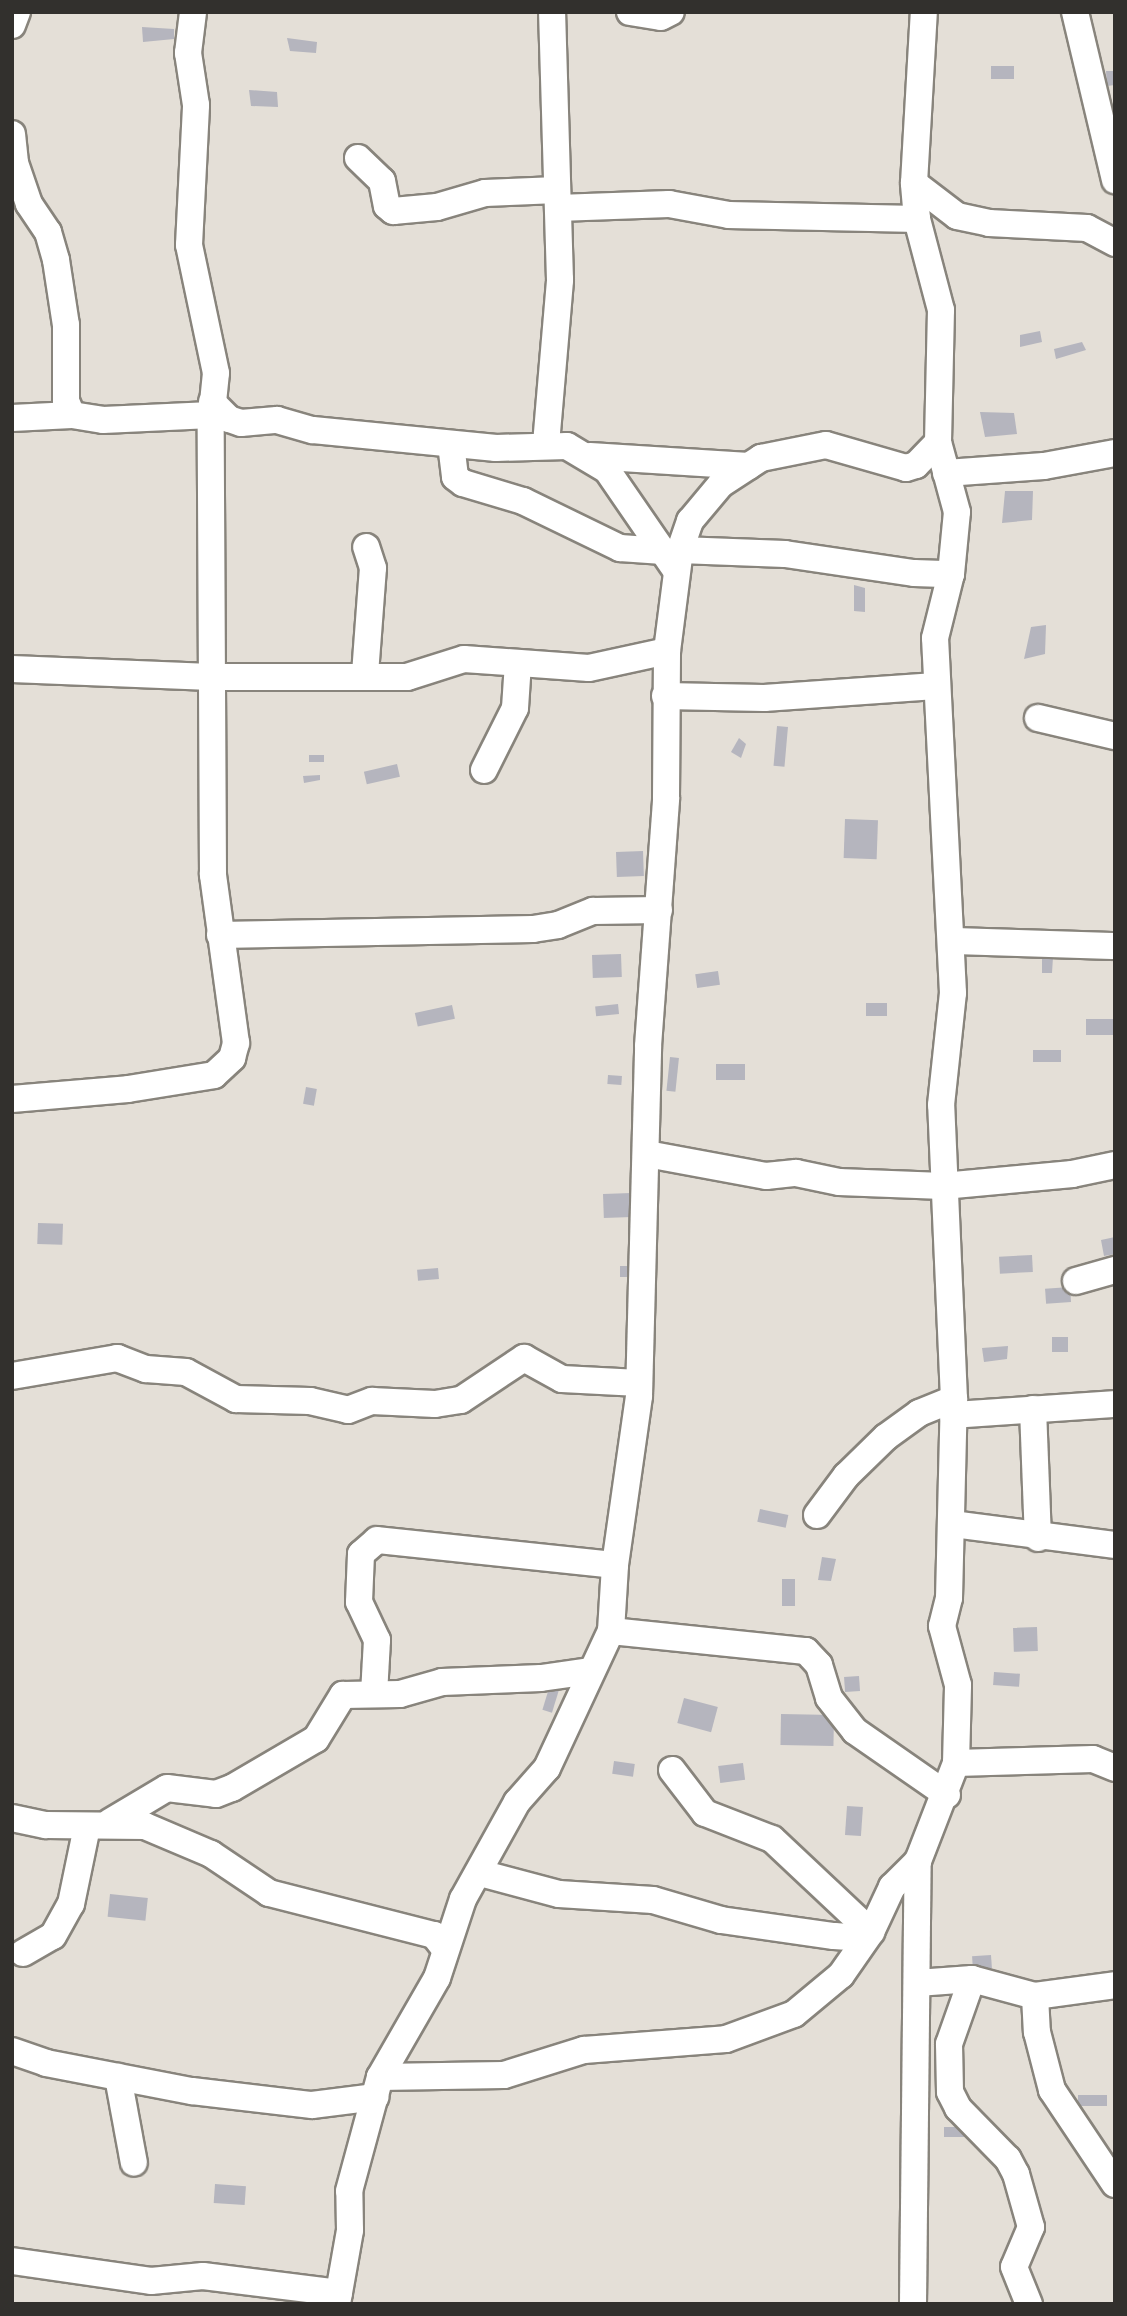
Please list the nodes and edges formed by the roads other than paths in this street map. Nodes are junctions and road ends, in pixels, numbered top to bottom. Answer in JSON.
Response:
{"nodes":[{"id":1,"x":17,"y":12,"type":"edge"},
{"id":2,"x":193,"y":12,"type":"edge"},
{"id":3,"x":552,"y":12,"type":"edge"},
{"id":4,"x":630,"y":12,"type":"edge"},
{"id":5,"x":671,"y":12,"type":"edge"},
{"id":6,"x":924,"y":12,"type":"edge"},
{"id":7,"x":1075,"y":12,"type":"edge"},
{"id":8,"x":12,"y":25,"type":"edge"},
{"id":9,"x":12,"y":134,"type":"edge"},
{"id":10,"x":13,"y":140,"type":"edge"},
{"id":11,"x":358,"y":158,"type":"dead end"},
{"id":12,"x":1115,"y":180,"type":"edge"},
{"id":13,"x":914,"y":183,"type":"junction"},
{"id":14,"x":557,"y":199,"type":"junction"},
{"id":15,"x":917,"y":219,"type":"junction"},
{"id":16,"x":1115,"y":243,"type":"edge"},
{"id":17,"x":72,"y":415,"type":"junction"},
{"id":18,"x":216,"y":415,"type":"junction"},
{"id":19,"x":12,"y":418,"type":"edge"},
{"id":20,"x":938,"y":442,"type":"junction"},
{"id":21,"x":451,"y":444,"type":"junction"},
{"id":22,"x":546,"y":444,"type":"junction"},
{"id":23,"x":1115,"y":453,"type":"edge"},
{"id":24,"x":590,"y":456,"type":"junction"},
{"id":25,"x":749,"y":466,"type":"junction"},
{"id":26,"x":946,"y":473,"type":"junction"},
{"id":27,"x":366,"y":547,"type":"dead end"},
{"id":28,"x":673,"y":557,"type":"junction"},
{"id":29,"x":951,"y":574,"type":"junction"},
{"id":30,"x":667,"y":651,"type":"junction"},
{"id":31,"x":518,"y":663,"type":"junction"},
{"id":32,"x":12,"y":669,"type":"edge"},
{"id":33,"x":365,"y":674,"type":"junction"},
{"id":34,"x":211,"y":677,"type":"junction"},
{"id":35,"x":936,"y":686,"type":"junction"},
{"id":36,"x":665,"y":696,"type":"junction"},
{"id":37,"x":1038,"y":718,"type":"dead end"},
{"id":38,"x":1115,"y":736,"type":"edge"},
{"id":39,"x":484,"y":770,"type":"dead end"},
{"id":40,"x":659,"y":910,"type":"junction"},
{"id":41,"x":219,"y":935,"type":"junction"},
{"id":42,"x":952,"y":941,"type":"junction"},
{"id":43,"x":1115,"y":946,"type":"edge"},
{"id":44,"x":12,"y":1099,"type":"edge"},
{"id":45,"x":647,"y":1154,"type":"junction"},
{"id":46,"x":1115,"y":1165,"type":"edge"},
{"id":47,"x":943,"y":1186,"type":"junction"},
{"id":48,"x":1115,"y":1270,"type":"edge"},
{"id":49,"x":1076,"y":1281,"type":"dead end"},
{"id":50,"x":12,"y":1376,"type":"edge"},
{"id":51,"x":639,"y":1383,"type":"junction"},
{"id":52,"x":1115,"y":1404,"type":"edge"},
{"id":53,"x":954,"y":1407,"type":"junction"},
{"id":54,"x":1033,"y":1409,"type":"junction"},
{"id":55,"x":817,"y":1515,"type":"dead end"},
{"id":56,"x":953,"y":1524,"type":"junction"},
{"id":57,"x":1038,"y":1538,"type":"junction"},
{"id":58,"x":1115,"y":1545,"type":"edge"},
{"id":59,"x":615,"y":1564,"type":"junction"},
{"id":60,"x":611,"y":1631,"type":"junction"},
{"id":61,"x":590,"y":1671,"type":"junction"},
{"id":62,"x":374,"y":1694,"type":"junction"},
{"id":63,"x":956,"y":1763,"type":"junction"},
{"id":64,"x":1115,"y":1768,"type":"edge"},
{"id":65,"x":672,"y":1770,"type":"dead end"},
{"id":66,"x":947,"y":1795,"type":"junction"},
{"id":67,"x":12,"y":1818,"type":"edge"},
{"id":68,"x":98,"y":1825,"type":"junction"},
{"id":69,"x":918,"y":1861,"type":"junction"},
{"id":70,"x":480,"y":1873,"type":"junction"},
{"id":71,"x":866,"y":1930,"type":"junction"},
{"id":72,"x":443,"y":1938,"type":"junction"},
{"id":73,"x":23,"y":1953,"type":"dead end"},
{"id":74,"x":972,"y":1979,"type":"junction"},
{"id":75,"x":917,"y":1983,"type":"junction"},
{"id":76,"x":1115,"y":1985,"type":"edge"},
{"id":77,"x":1035,"y":1996,"type":"junction"},
{"id":78,"x":12,"y":2051,"type":"edge"},
{"id":79,"x":118,"y":2077,"type":"junction"},
{"id":80,"x":377,"y":2087,"type":"junction"},
{"id":81,"x":134,"y":2163,"type":"dead end"},
{"id":82,"x":1115,"y":2184,"type":"edge"},
{"id":83,"x":12,"y":2261,"type":"edge"},
{"id":84,"x":338,"y":2298,"type":"edge"},
{"id":85,"x":913,"y":2304,"type":"edge"},
{"id":86,"x":1029,"y":2304,"type":"edge"}],
"edges":[{"from":1,"to":8,"type":"street"},
{"from":2,"to":18,"type":"street"},
{"from":3,"to":14,"type":"street"},
{"from":4,"to":5,"type":"street"},
{"from":6,"to":13,"type":"street"},
{"from":7,"to":12,"type":"street"},
{"from":9,"to":10,"type":"street"},
{"from":10,"to":17,"type":"street"},
{"from":11,"to":14,"type":"street"},
{"from":13,"to":15,"type":"street"},
{"from":13,"to":16,"type":"street"},
{"from":14,"to":15,"type":"street"},
{"from":14,"to":22,"type":"street"},
{"from":15,"to":20,"type":"street"},
{"from":17,"to":18,"type":"street"},
{"from":17,"to":19,"type":"street"},
{"from":18,"to":21,"type":"street"},
{"from":18,"to":34,"type":"street"},
{"from":20,"to":25,"type":"street"},
{"from":20,"to":26,"type":"street"},
{"from":21,"to":22,"type":"street"},
{"from":21,"to":28,"type":"street"},
{"from":22,"to":24,"type":"street"},
{"from":23,"to":26,"type":"street"},
{"from":24,"to":25,"type":"street"},
{"from":24,"to":28,"type":"street"},
{"from":25,"to":28,"type":"street"},
{"from":26,"to":29,"type":"street"},
{"from":27,"to":33,"type":"street"},
{"from":28,"to":29,"type":"street"},
{"from":28,"to":30,"type":"street"},
{"from":29,"to":35,"type":"street"},
{"from":30,"to":31,"type":"street"},
{"from":30,"to":36,"type":"street"},
{"from":31,"to":33,"type":"street"},
{"from":31,"to":39,"type":"street"},
{"from":32,"to":34,"type":"street"},
{"from":33,"to":34,"type":"street"},
{"from":34,"to":41,"type":"street"},
{"from":35,"to":36,"type":"street"},
{"from":35,"to":42,"type":"street"},
{"from":36,"to":40,"type":"street"},
{"from":37,"to":38,"type":"street"},
{"from":40,"to":41,"type":"street"},
{"from":40,"to":45,"type":"street"},
{"from":41,"to":44,"type":"street"},
{"from":42,"to":43,"type":"street"},
{"from":42,"to":47,"type":"street"},
{"from":45,"to":47,"type":"street"},
{"from":45,"to":51,"type":"street"},
{"from":46,"to":47,"type":"street"},
{"from":47,"to":53,"type":"street"},
{"from":48,"to":49,"type":"street"},
{"from":50,"to":51,"type":"street"},
{"from":51,"to":59,"type":"street"},
{"from":52,"to":54,"type":"street"},
{"from":53,"to":54,"type":"street"},
{"from":53,"to":55,"type":"street"},
{"from":53,"to":56,"type":"street"},
{"from":54,"to":57,"type":"street"},
{"from":56,"to":57,"type":"street"},
{"from":56,"to":63,"type":"street"},
{"from":57,"to":58,"type":"street"},
{"from":59,"to":60,"type":"street"},
{"from":59,"to":62,"type":"street"},
{"from":60,"to":61,"type":"street"},
{"from":60,"to":66,"type":"street"},
{"from":61,"to":62,"type":"street"},
{"from":61,"to":70,"type":"street"},
{"from":62,"to":68,"type":"street"},
{"from":63,"to":64,"type":"street"},
{"from":63,"to":66,"type":"street"},
{"from":65,"to":71,"type":"street"},
{"from":66,"to":69,"type":"street"},
{"from":67,"to":68,"type":"street"},
{"from":68,"to":72,"type":"street"},
{"from":68,"to":73,"type":"street"},
{"from":69,"to":71,"type":"street"},
{"from":69,"to":75,"type":"street"},
{"from":70,"to":71,"type":"street"},
{"from":70,"to":72,"type":"street"},
{"from":71,"to":80,"type":"street"},
{"from":72,"to":80,"type":"street"},
{"from":74,"to":75,"type":"street"},
{"from":74,"to":77,"type":"street"},
{"from":74,"to":86,"type":"street"},
{"from":75,"to":85,"type":"street"},
{"from":76,"to":77,"type":"street"},
{"from":77,"to":82,"type":"street"},
{"from":78,"to":79,"type":"street"},
{"from":79,"to":80,"type":"street"},
{"from":79,"to":81,"type":"street"},
{"from":80,"to":84,"type":"street"},
{"from":83,"to":84,"type":"street"}]}
